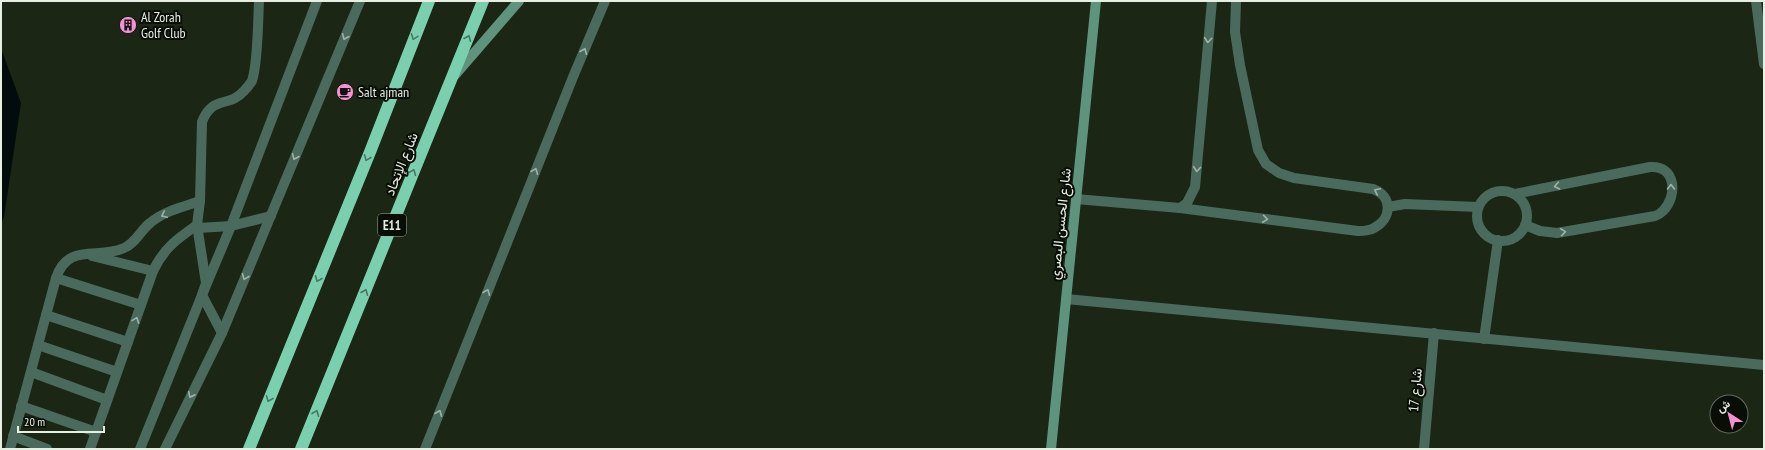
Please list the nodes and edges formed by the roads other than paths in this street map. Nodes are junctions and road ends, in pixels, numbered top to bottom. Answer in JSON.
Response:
{"nodes":[{"id":1,"x":259,"y":1,"type":"edge"},
{"id":2,"x":317,"y":1,"type":"edge"},
{"id":3,"x":360,"y":1,"type":"edge"},
{"id":4,"x":429,"y":1,"type":"edge"},
{"id":5,"x":483,"y":1,"type":"edge"},
{"id":6,"x":519,"y":1,"type":"edge"},
{"id":7,"x":605,"y":1,"type":"edge"},
{"id":8,"x":1096,"y":1,"type":"edge"},
{"id":9,"x":1212,"y":1,"type":"edge"},
{"id":10,"x":1236,"y":1,"type":"edge"},
{"id":11,"x":1756,"y":1,"type":"edge"},
{"id":12,"x":1764,"y":64,"type":"edge"},
{"id":13,"x":451,"y":80,"type":"junction"},
{"id":14,"x":1515,"y":194,"type":"junction"},
{"id":15,"x":1076,"y":199,"type":"junction"},
{"id":16,"x":200,"y":202,"type":"junction"},
{"id":17,"x":1388,"y":207,"type":"junction"},
{"id":18,"x":1478,"y":207,"type":"junction"},
{"id":19,"x":1180,"y":208,"type":"junction"},
{"id":20,"x":271,"y":216,"type":"junction"},
{"id":21,"x":1525,"y":225,"type":"junction"},
{"id":22,"x":231,"y":226,"type":"junction"},
{"id":23,"x":198,"y":227,"type":"junction"},
{"id":24,"x":1498,"y":240,"type":"junction"},
{"id":25,"x":82,"y":254,"type":"junction"},
{"id":26,"x":153,"y":271,"type":"junction"},
{"id":27,"x":56,"y":278,"type":"junction"},
{"id":28,"x":202,"y":294,"type":"junction"},
{"id":29,"x":1066,"y":299,"type":"junction"},
{"id":30,"x":141,"y":305,"type":"junction"},
{"id":31,"x":46,"y":314,"type":"junction"},
{"id":32,"x":222,"y":334,"type":"junction"},
{"id":33,"x":1434,"y":334,"type":"junction"},
{"id":34,"x":1484,"y":339,"type":"junction"},
{"id":35,"x":128,"y":342,"type":"junction"},
{"id":36,"x":38,"y":345,"type":"junction"},
{"id":37,"x":1764,"y":365,"type":"edge"},
{"id":38,"x":31,"y":372,"type":"junction"},
{"id":39,"x":117,"y":372,"type":"junction"},
{"id":40,"x":107,"y":400,"type":"junction"},
{"id":41,"x":21,"y":406,"type":"junction"},
{"id":42,"x":96,"y":432,"type":"junction"},
{"id":43,"x":13,"y":436,"type":"junction"},
{"id":44,"x":10,"y":449,"type":"edge"},
{"id":45,"x":46,"y":449,"type":"edge"},
{"id":46,"x":90,"y":449,"type":"edge"},
{"id":47,"x":140,"y":449,"type":"edge"},
{"id":48,"x":165,"y":449,"type":"edge"},
{"id":49,"x":249,"y":449,"type":"edge"},
{"id":50,"x":301,"y":449,"type":"edge"},
{"id":51,"x":425,"y":449,"type":"edge"},
{"id":52,"x":1052,"y":449,"type":"edge"},
{"id":53,"x":1424,"y":449,"type":"edge"}],
"edges":[{"from":1,"to":16,"type":"street"},
{"from":2,"to":22,"type":"street"},
{"from":3,"to":20,"type":"street","one_way":true},
{"from":4,"to":49,"type":"highway","one_way":true},
{"from":13,"to":5,"type":"highway","name":"شارع الإتحاد","number":"E11","one_way":true},
{"from":6,"to":13,"type":"street"},
{"from":51,"to":7,"type":"street","one_way":true},
{"from":8,"to":15,"type":"street","name":"شارع الحسن البصري"},
{"from":9,"to":19,"type":"street","one_way":true},
{"from":17,"to":10,"type":"street","one_way":true},
{"from":11,"to":12,"type":"street"},
{"from":50,"to":13,"type":"highway","name":"شارع الإتحاد","number":"E11","one_way":true},
{"from":14,"to":18,"type":"street"},
{"from":14,"to":21,"type":"street"},
{"from":21,"to":14,"type":"street","one_way":true},
{"from":15,"to":19,"type":"street"},
{"from":15,"to":29,"type":"street","name":"شارع الحسن البصري"},
{"from":16,"to":23,"type":"street"},
{"from":16,"to":25,"type":"street","one_way":true},
{"from":17,"to":18,"type":"street"},
{"from":19,"to":17,"type":"street","one_way":true},
{"from":18,"to":24,"type":"street"},
{"from":20,"to":22,"type":"street"},
{"from":20,"to":32,"type":"street","one_way":true},
{"from":21,"to":24,"type":"street"},
{"from":22,"to":23,"type":"street"},
{"from":22,"to":28,"type":"street"},
{"from":23,"to":26,"type":"street"},
{"from":23,"to":28,"type":"street"},
{"from":24,"to":34,"type":"street"},
{"from":25,"to":26,"type":"street"},
{"from":25,"to":27,"type":"street"},
{"from":26,"to":30,"type":"street"},
{"from":27,"to":30,"type":"street"},
{"from":27,"to":31,"type":"street"},
{"from":28,"to":32,"type":"street"},
{"from":28,"to":47,"type":"street"},
{"from":29,"to":33,"type":"street"},
{"from":29,"to":52,"type":"street","name":"شارع الحسن البصري"},
{"from":35,"to":30,"type":"street","one_way":true},
{"from":31,"to":35,"type":"street"},
{"from":31,"to":36,"type":"street"},
{"from":32,"to":48,"type":"street","one_way":true},
{"from":33,"to":34,"type":"street"},
{"from":33,"to":53,"type":"street","name":"شارع 17"},
{"from":34,"to":37,"type":"street"},
{"from":35,"to":39,"type":"street"},
{"from":36,"to":38,"type":"street"},
{"from":36,"to":39,"type":"street"},
{"from":38,"to":40,"type":"street"},
{"from":38,"to":41,"type":"street"},
{"from":39,"to":40,"type":"street"},
{"from":40,"to":42,"type":"street"},
{"from":41,"to":42,"type":"street"},
{"from":41,"to":43,"type":"street"},
{"from":42,"to":46,"type":"street"},
{"from":43,"to":44,"type":"street"},
{"from":43,"to":45,"type":"street"}]}
